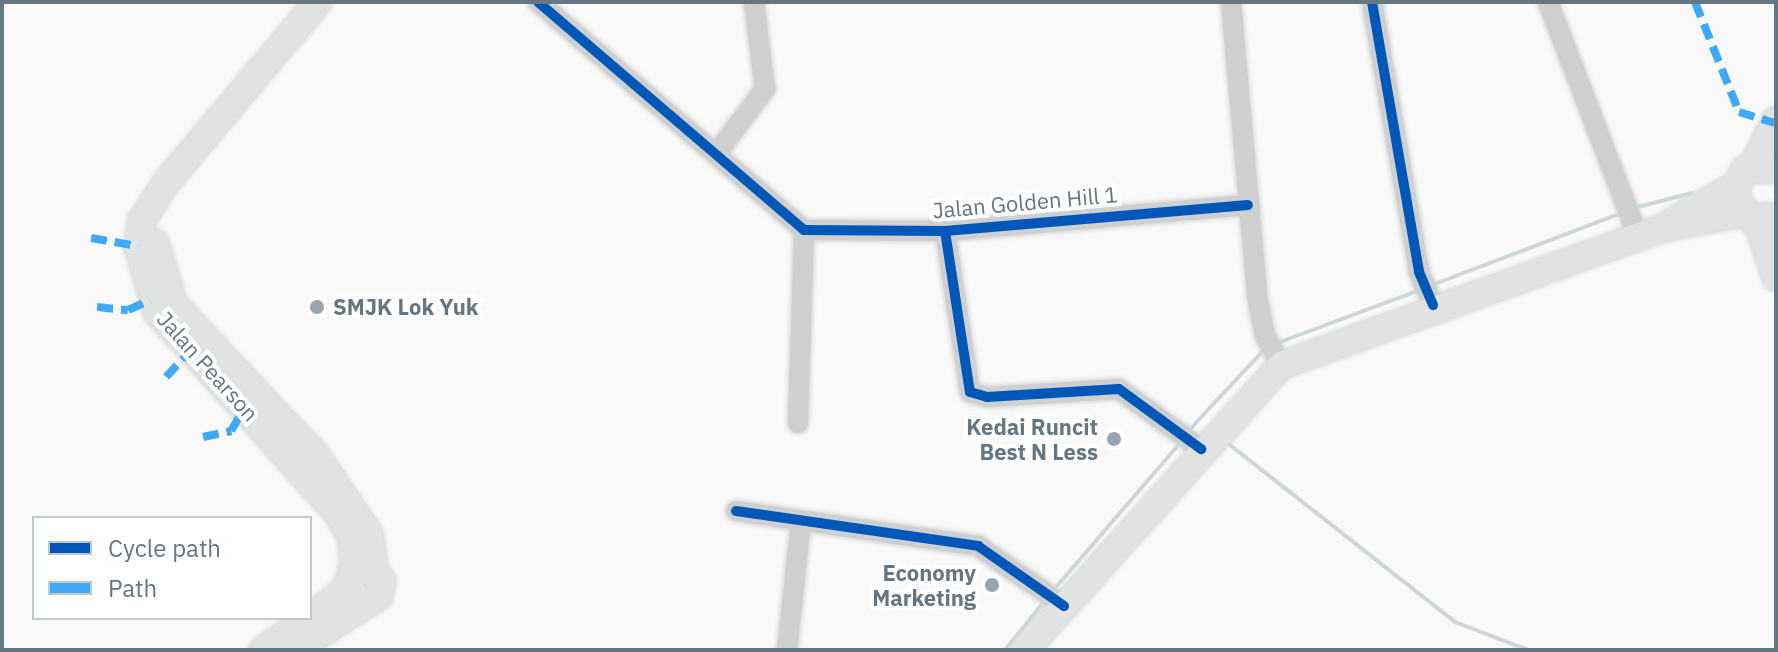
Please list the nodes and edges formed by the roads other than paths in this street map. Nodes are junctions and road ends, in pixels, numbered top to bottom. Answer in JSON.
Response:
{"nodes":[{"id":1,"x":318,"y":2,"type":"edge"},
{"id":2,"x":334,"y":2,"type":"edge"},
{"id":3,"x":538,"y":2,"type":"edge"},
{"id":4,"x":754,"y":2,"type":"edge"},
{"id":5,"x":1231,"y":2,"type":"edge"},
{"id":6,"x":1372,"y":2,"type":"edge"},
{"id":7,"x":1548,"y":2,"type":"edge"},
{"id":8,"x":1776,"y":120,"type":"edge"},
{"id":9,"x":716,"y":154,"type":"junction"},
{"id":10,"x":1764,"y":167,"type":"edge"},
{"id":11,"x":1734,"y":186,"type":"junction"},
{"id":12,"x":1248,"y":205,"type":"junction"},
{"id":13,"x":1759,"y":216,"type":"edge"},
{"id":14,"x":1640,"y":223,"type":"junction"},
{"id":15,"x":804,"y":230,"type":"junction"},
{"id":16,"x":945,"y":231,"type":"junction"},
{"id":17,"x":1776,"y":278,"type":"edge"},
{"id":18,"x":1430,"y":299,"type":"junction"},
{"id":19,"x":1282,"y":365,"type":"junction"},
{"id":20,"x":798,"y":423,"type":"dead end"},
{"id":21,"x":1201,"y":449,"type":"junction"},
{"id":22,"x":736,"y":511,"type":"dead end"},
{"id":23,"x":801,"y":521,"type":"junction"},
{"id":24,"x":360,"y":584,"type":"junction"},
{"id":25,"x":1064,"y":606,"type":"junction"},
{"id":26,"x":312,"y":617,"type":"edge"},
{"id":27,"x":307,"y":620,"type":"edge"},
{"id":28,"x":263,"y":650,"type":"edge"},
{"id":29,"x":295,"y":650,"type":"edge"},
{"id":30,"x":787,"y":650,"type":"edge"},
{"id":31,"x":1025,"y":650,"type":"edge"}],
"edges":[{"from":1,"to":24,"type":"main road","name":"Jalan Pearson"},
{"from":2,"to":24,"type":"main road","name":"Jalan Pearson"},
{"from":3,"to":9,"type":"street"},
{"from":4,"to":9,"type":"street"},
{"from":5,"to":12,"type":"street"},
{"from":6,"to":18,"type":"street"},
{"from":7,"to":14,"type":"street"},
{"from":8,"to":10,"type":"main road"},
{"from":9,"to":15,"type":"street"},
{"from":10,"to":11,"type":"main road"},
{"from":11,"to":13,"type":"main road"},
{"from":11,"to":14,"type":"main road"},
{"from":12,"to":16,"type":"street","name":"Jalan Golden Hill 1"},
{"from":12,"to":19,"type":"street"},
{"from":13,"to":14,"type":"main road"},
{"from":13,"to":17,"type":"main road"},
{"from":14,"to":18,"type":"main road"},
{"from":15,"to":16,"type":"street","name":"Jalan Golden Hill 1"},
{"from":15,"to":20,"type":"street"},
{"from":16,"to":21,"type":"street"},
{"from":18,"to":19,"type":"main road"},
{"from":19,"to":21,"type":"main road"},
{"from":21,"to":25,"type":"main road"},
{"from":22,"to":23,"type":"street"},
{"from":23,"to":25,"type":"street"},
{"from":23,"to":30,"type":"street"},
{"from":24,"to":26,"type":"main road"},
{"from":24,"to":29,"type":"main road"},
{"from":25,"to":31,"type":"main road"},
{"from":27,"to":28,"type":"main road"}]}
